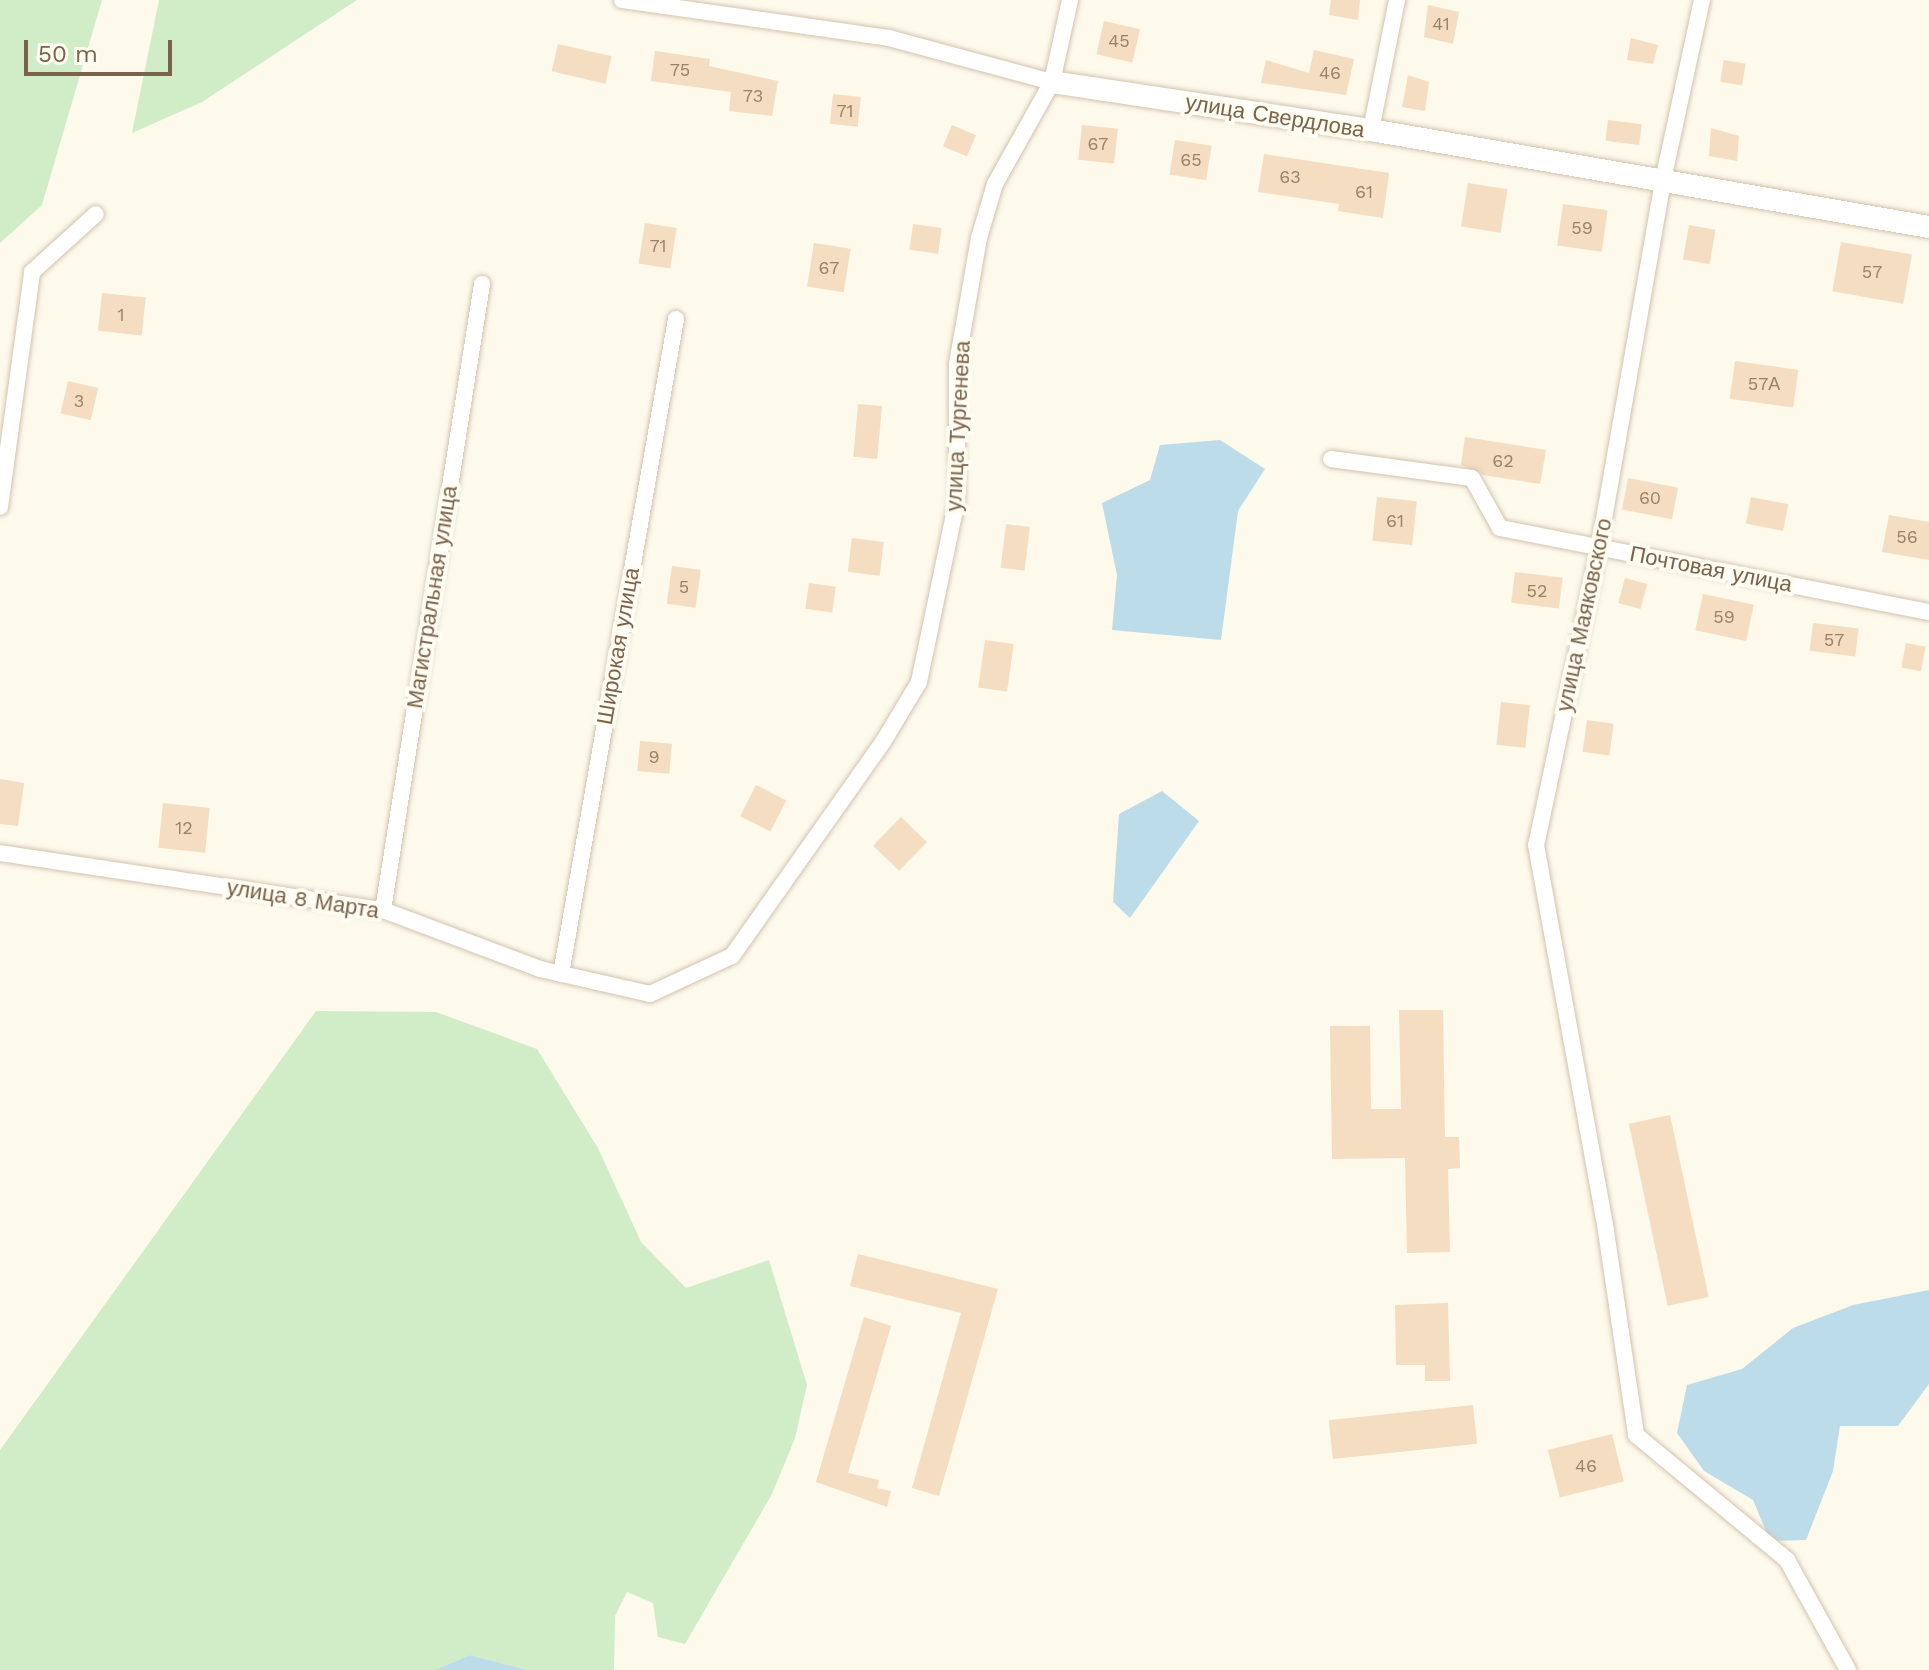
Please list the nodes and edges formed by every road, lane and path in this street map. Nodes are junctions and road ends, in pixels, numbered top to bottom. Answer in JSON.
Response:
{"nodes":[{"id":1,"x":622,"y":0,"type":"edge"},
{"id":2,"x":1070,"y":0,"type":"edge"},
{"id":3,"x":1397,"y":0,"type":"edge"},
{"id":4,"x":1702,"y":0,"type":"edge"},
{"id":5,"x":1052,"y":82,"type":"junction"},
{"id":6,"x":1371,"y":130,"type":"junction"},
{"id":7,"x":1663,"y":181,"type":"junction"},
{"id":8,"x":96,"y":214,"type":"dead end"},
{"id":9,"x":1929,"y":227,"type":"edge"},
{"id":10,"x":482,"y":284,"type":"dead end"},
{"id":11,"x":676,"y":319,"type":"dead end"},
{"id":12,"x":1331,"y":459,"type":"dead end"},
{"id":13,"x":0,"y":507,"type":"edge"},
{"id":14,"x":1599,"y":547,"type":"junction"},
{"id":15,"x":1929,"y":612,"type":"edge"},
{"id":16,"x":0,"y":853,"type":"edge"},
{"id":17,"x":383,"y":910,"type":"junction"},
{"id":18,"x":732,"y":956,"type":"joint"},
{"id":19,"x":561,"y":974,"type":"junction"},
{"id":20,"x":1848,"y":1670,"type":"edge"}],
"edges":[{"from":1,"to":5,"type":"street","name":"улица Свердлова"},
{"from":2,"to":5,"type":"street","name":"улица Тургенева"},
{"from":3,"to":6,"type":"street"},
{"from":4,"to":7,"type":"street","name":"улица Маяковского"},
{"from":5,"to":6,"type":"street","name":"улица Свердлова"},
{"from":5,"to":18,"type":"street","name":"улица Тургенева"},
{"from":6,"to":7,"type":"street","name":"улица Свердлова"},
{"from":7,"to":9,"type":"street","name":"улица Свердлова"},
{"from":7,"to":14,"type":"street","name":"улица Маяковского"},
{"from":8,"to":13,"type":"street"},
{"from":10,"to":17,"type":"street","name":"Магистральная улица"},
{"from":11,"to":19,"type":"street","name":"Широкая улица"},
{"from":12,"to":14,"type":"street","name":"Почтовая улица"},
{"from":14,"to":15,"type":"street","name":"Почтовая улица"},
{"from":14,"to":20,"type":"street","name":"улица Маяковского"},
{"from":16,"to":17,"type":"street","name":"улица 8 Марта"},
{"from":17,"to":19,"type":"street","name":"улица 8 Марта"},
{"from":18,"to":19,"type":"street","name":"улица 8 Марта"}]}
